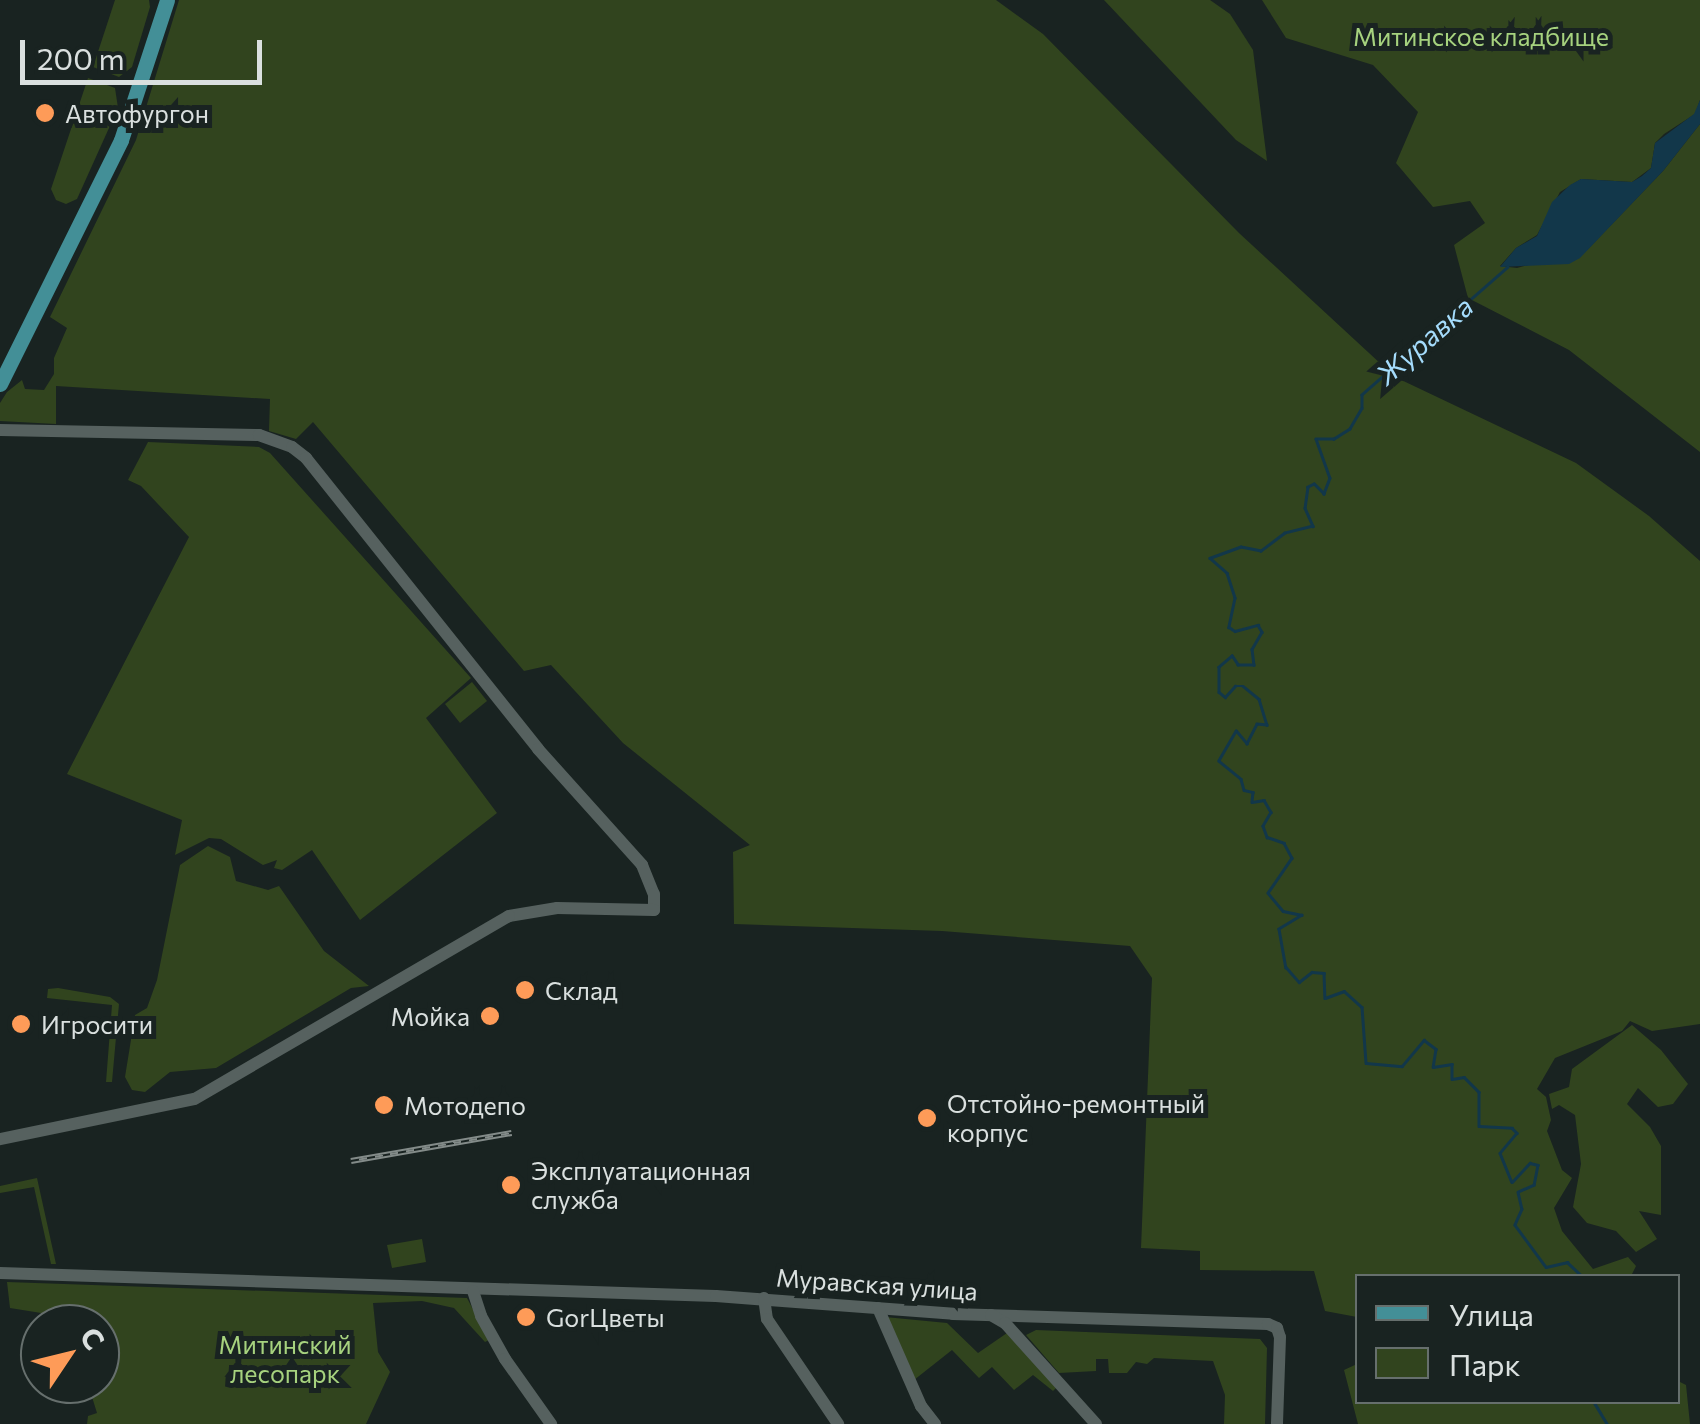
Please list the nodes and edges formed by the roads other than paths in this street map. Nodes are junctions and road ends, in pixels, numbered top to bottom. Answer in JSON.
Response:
{"nodes":[{"id":1,"x":159,"y":0,"type":"edge"},
{"id":2,"x":167,"y":0,"type":"edge"},
{"id":3,"x":0,"y":365,"type":"edge"},
{"id":4,"x":0,"y":384,"type":"edge"},
{"id":5,"x":0,"y":430,"type":"edge"},
{"id":6,"x":0,"y":1139,"type":"edge"},
{"id":7,"x":0,"y":1273,"type":"edge"},
{"id":8,"x":473,"y":1291,"type":"junction"},
{"id":9,"x":764,"y":1298,"type":"junction"},
{"id":10,"x":878,"y":1308,"type":"junction"},
{"id":11,"x":991,"y":1314,"type":"junction"},
{"id":12,"x":551,"y":1424,"type":"edge"},
{"id":13,"x":838,"y":1424,"type":"edge"},
{"id":14,"x":935,"y":1424,"type":"edge"},
{"id":15,"x":1096,"y":1424,"type":"edge"},
{"id":16,"x":1277,"y":1424,"type":"edge"}],
"edges":[{"from":1,"to":3,"type":"main road"},
{"from":2,"to":4,"type":"main road"},
{"from":5,"to":6,"type":"street"},
{"from":7,"to":8,"type":"street","name":"Муравская улица"},
{"from":8,"to":9,"type":"street","name":"Муравская улица"},
{"from":8,"to":12,"type":"street"},
{"from":9,"to":10,"type":"street","name":"Муравская улица"},
{"from":9,"to":13,"type":"street"},
{"from":10,"to":11,"type":"street","name":"Муравская улица"},
{"from":10,"to":14,"type":"street"},
{"from":11,"to":15,"type":"street"},
{"from":11,"to":16,"type":"street","name":"Муравская улица"}]}
